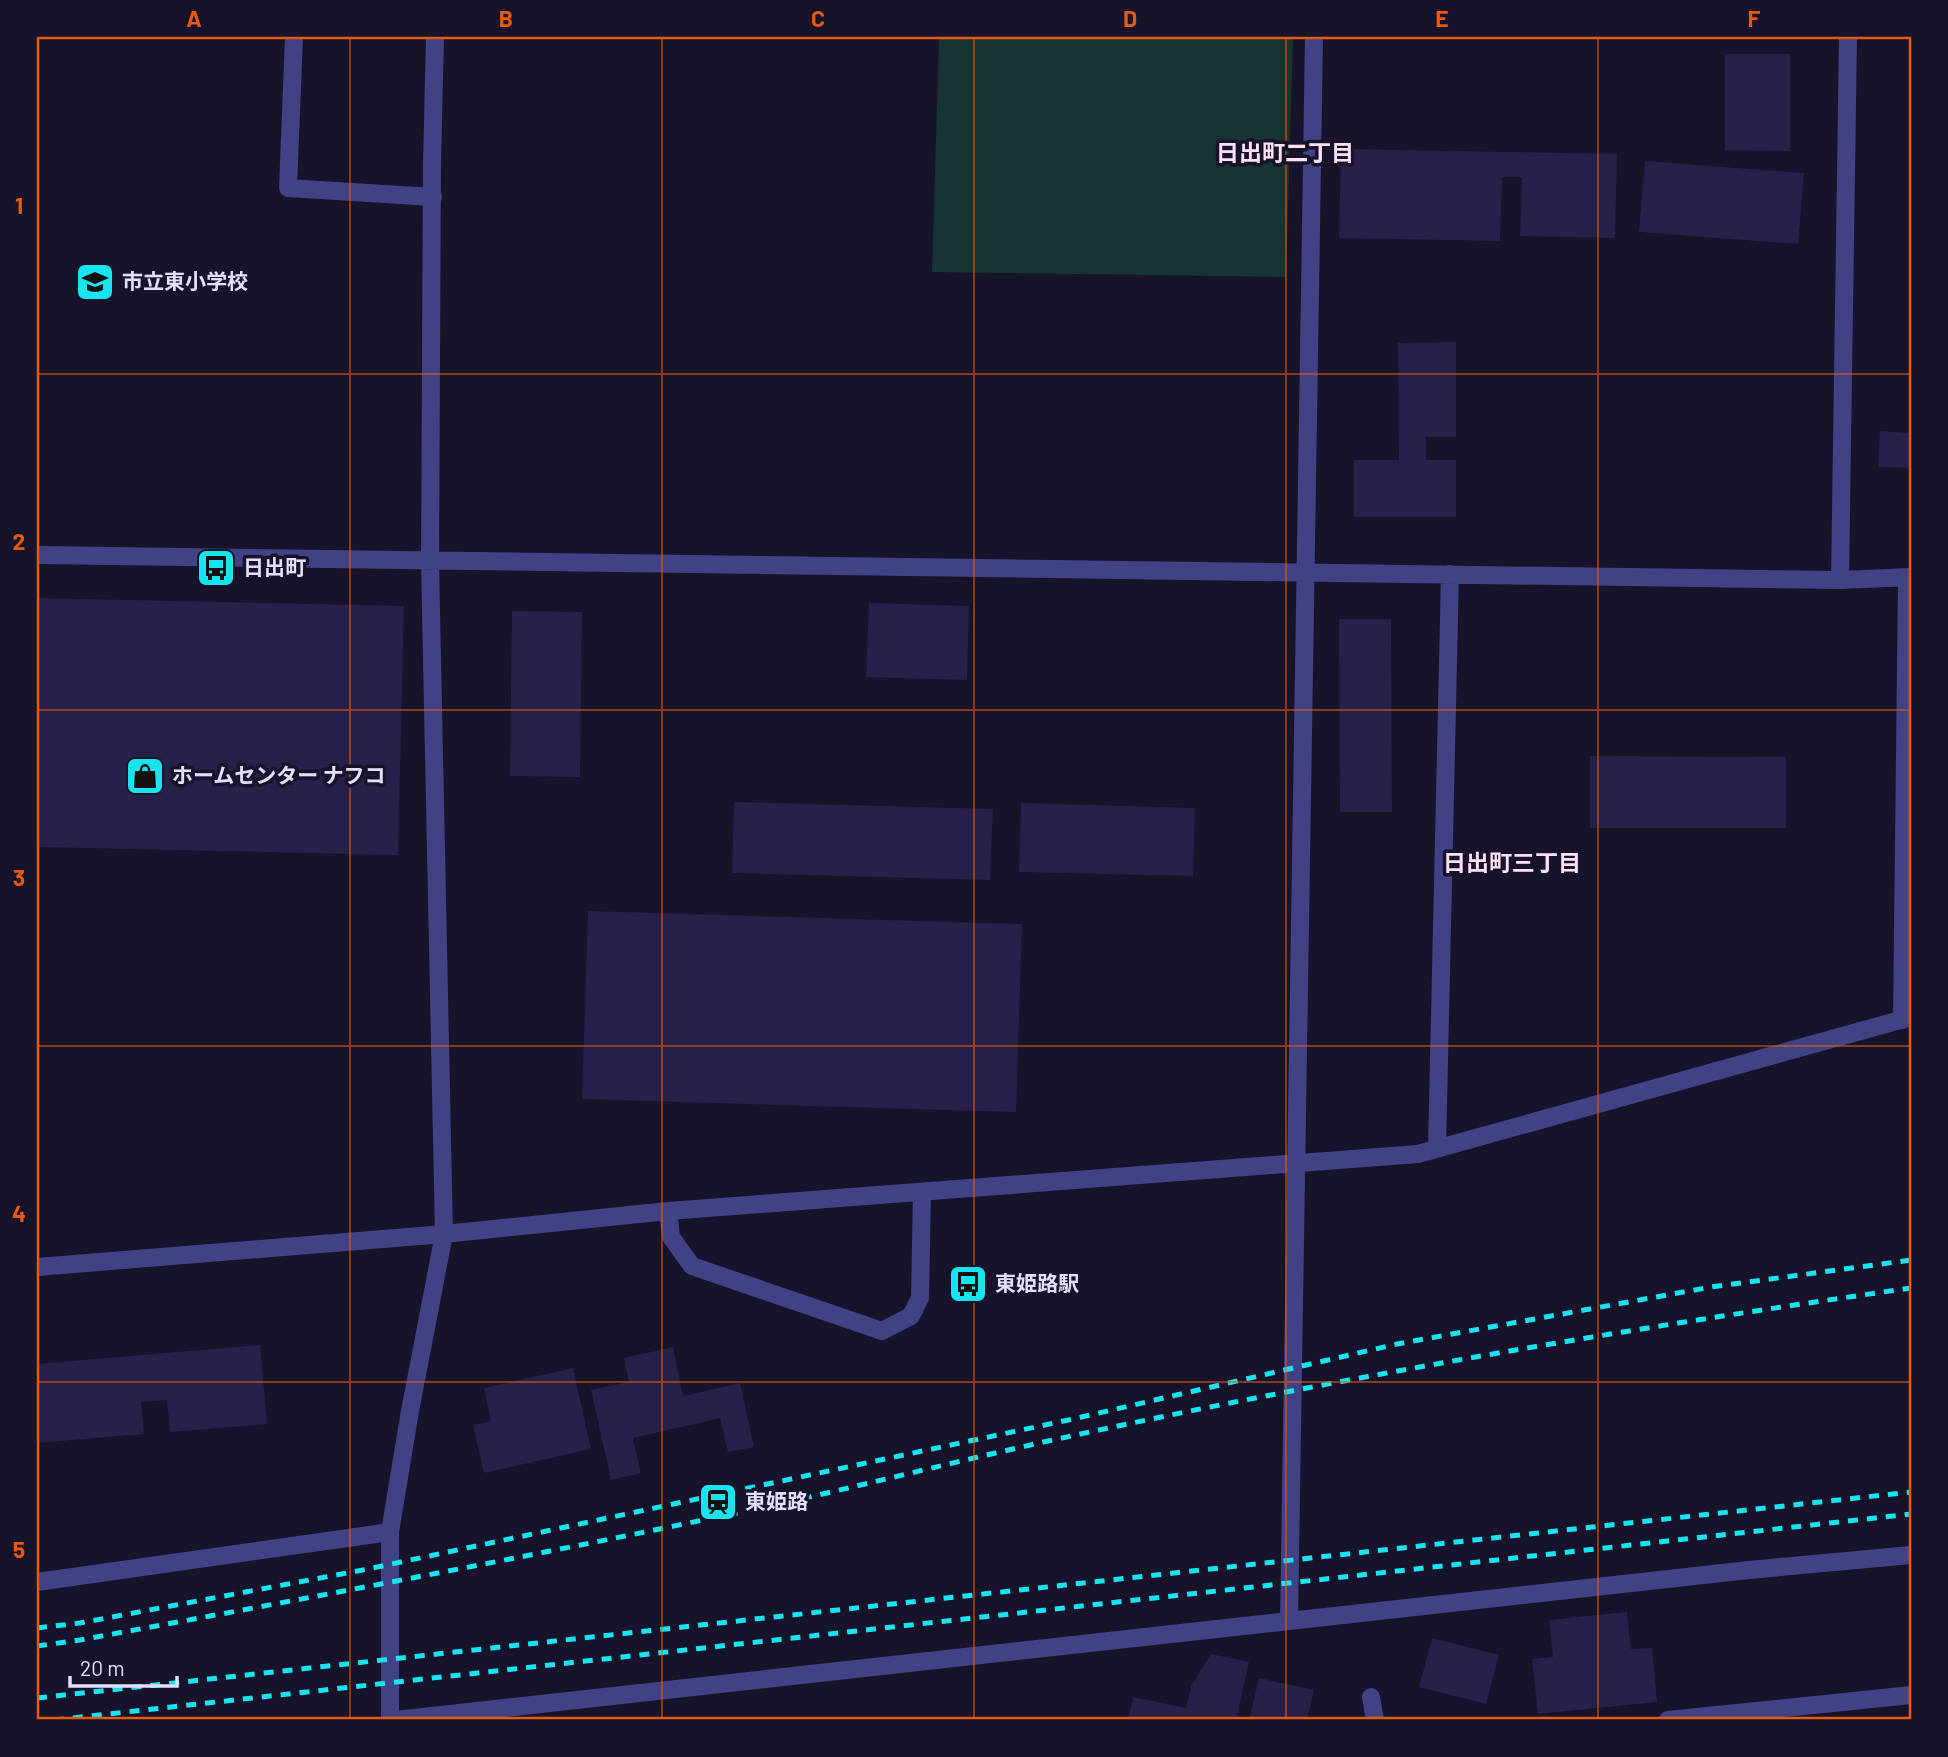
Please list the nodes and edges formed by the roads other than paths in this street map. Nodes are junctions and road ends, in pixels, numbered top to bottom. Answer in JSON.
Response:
{"nodes":[{"id":1,"x":294,"y":37,"type":"edge"},
{"id":2,"x":435,"y":37,"type":"edge"},
{"id":3,"x":1314,"y":37,"type":"edge"},
{"id":4,"x":1848,"y":37,"type":"edge"},
{"id":5,"x":433,"y":197,"type":"junction"},
{"id":6,"x":37,"y":555,"type":"edge"},
{"id":7,"x":430,"y":562,"type":"junction"},
{"id":8,"x":1306,"y":572,"type":"junction"},
{"id":9,"x":1450,"y":574,"type":"junction"},
{"id":10,"x":1909,"y":577,"type":"edge"},
{"id":11,"x":1840,"y":580,"type":"junction"},
{"id":12,"x":1907,"y":1018,"type":"edge"},
{"id":13,"x":1437,"y":1148,"type":"junction"},
{"id":14,"x":1295,"y":1165,"type":"junction"},
{"id":15,"x":922,"y":1192,"type":"junction"},
{"id":16,"x":668,"y":1211,"type":"junction"},
{"id":17,"x":444,"y":1234,"type":"junction"},
{"id":18,"x":37,"y":1267,"type":"edge"},
{"id":19,"x":390,"y":1532,"type":"junction"},
{"id":20,"x":1911,"y":1555,"type":"edge"},
{"id":21,"x":37,"y":1582,"type":"edge"},
{"id":22,"x":1289,"y":1621,"type":"junction"},
{"id":23,"x":1911,"y":1695,"type":"edge"},
{"id":24,"x":1371,"y":1697,"type":"dead end"},
{"id":25,"x":1788,"y":1714,"type":"edge"},
{"id":26,"x":390,"y":1720,"type":"edge"},
{"id":27,"x":397,"y":1720,"type":"edge"},
{"id":28,"x":1375,"y":1720,"type":"edge"},
{"id":29,"x":1668,"y":1720,"type":"edge"}],
"edges":[{"from":1,"to":5,"type":"street"},
{"from":2,"to":5,"type":"street"},
{"from":3,"to":8,"type":"street"},
{"from":4,"to":11,"type":"street"},
{"from":5,"to":7,"type":"street"},
{"from":6,"to":7,"type":"street"},
{"from":7,"to":8,"type":"street"},
{"from":7,"to":17,"type":"street"},
{"from":8,"to":9,"type":"street"},
{"from":8,"to":14,"type":"street"},
{"from":9,"to":11,"type":"street"},
{"from":9,"to":13,"type":"street"},
{"from":10,"to":11,"type":"street"},
{"from":10,"to":12,"type":"street"},
{"from":12,"to":13,"type":"street"},
{"from":13,"to":14,"type":"street"},
{"from":14,"to":15,"type":"street"},
{"from":14,"to":22,"type":"street"},
{"from":15,"to":16,"type":"street"},
{"from":15,"to":16,"type":"street"},
{"from":16,"to":17,"type":"street"},
{"from":17,"to":18,"type":"street"},
{"from":17,"to":19,"type":"street"},
{"from":19,"to":21,"type":"street"},
{"from":19,"to":26,"type":"street"},
{"from":20,"to":22,"type":"street"},
{"from":22,"to":27,"type":"street"},
{"from":23,"to":25,"type":"street"},
{"from":24,"to":28,"type":"street"},
{"from":25,"to":29,"type":"street"}]}
